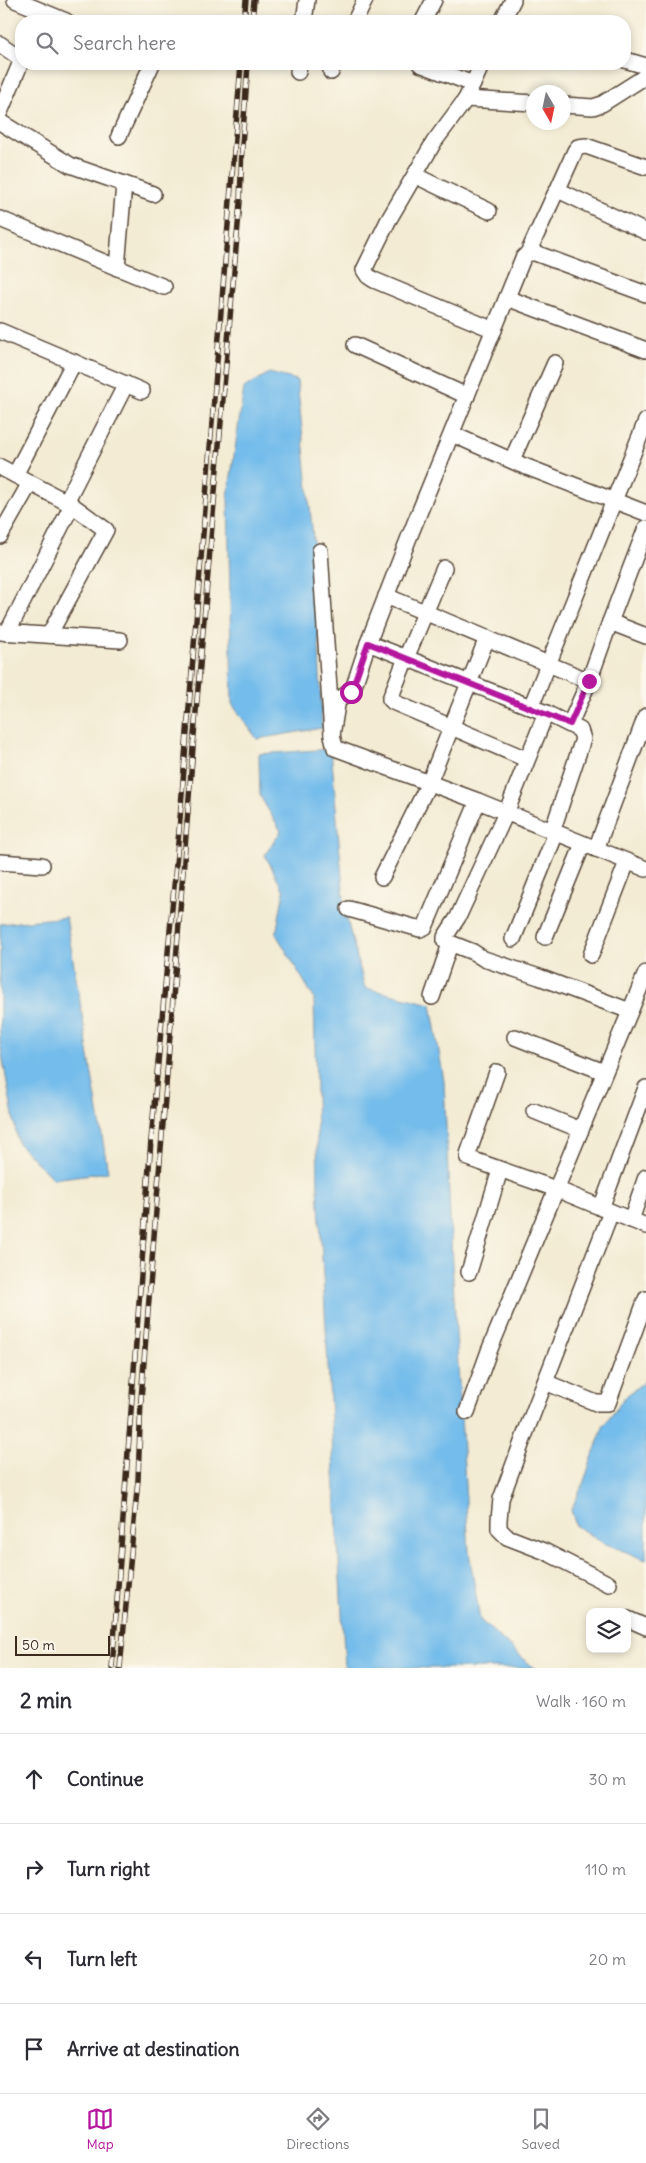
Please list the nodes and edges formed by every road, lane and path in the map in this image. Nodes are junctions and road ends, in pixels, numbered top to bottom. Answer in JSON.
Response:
{"nodes":[{"id":1,"x":15,"y":0,"type":"edge"},
{"id":2,"x":307,"y":0,"type":"edge"},
{"id":3,"x":365,"y":0,"type":"edge"},
{"id":4,"x":434,"y":0,"type":"edge"},
{"id":5,"x":513,"y":0,"type":"edge"},
{"id":6,"x":51,"y":15,"type":"edge"},
{"id":7,"x":305,"y":15,"type":"edge"},
{"id":8,"x":358,"y":15,"type":"edge"},
{"id":9,"x":426,"y":15,"type":"edge"},
{"id":10,"x":505,"y":15,"type":"edge"},
{"id":11,"x":0,"y":44,"type":"edge"},
{"id":12,"x":15,"y":54,"type":"edge"},
{"id":13,"x":631,"y":62,"type":"edge"},
{"id":14,"x":646,"y":66,"type":"edge"},
{"id":15,"x":18,"y":70,"type":"edge"},
{"id":16,"x":149,"y":70,"type":"edge"},
{"id":17,"x":436,"y":70,"type":"edge"},
{"id":18,"x":479,"y":70,"type":"edge"},
{"id":19,"x":646,"y":76,"type":"edge"},
{"id":20,"x":473,"y":84,"type":"junction"},
{"id":21,"x":466,"y":99,"type":"junction"},
{"id":22,"x":526,"y":103,"type":"edge"},
{"id":23,"x":571,"y":105,"type":"edge"},
{"id":24,"x":0,"y":112,"type":"edge"},
{"id":25,"x":0,"y":122,"type":"edge"},
{"id":26,"x":119,"y":136,"type":"dead end"},
{"id":27,"x":646,"y":167,"type":"edge"},
{"id":28,"x":416,"y":176,"type":"junction"},
{"id":29,"x":124,"y":184,"type":"junction"},
{"id":30,"x":557,"y":191,"type":"junction"},
{"id":31,"x":153,"y":194,"type":"dead end"},
{"id":32,"x":489,"y":211,"type":"dead end"},
{"id":33,"x":0,"y":219,"type":"edge"},
{"id":34,"x":646,"y":232,"type":"edge"},
{"id":35,"x":528,"y":253,"type":"junction"},
{"id":36,"x":117,"y":268,"type":"junction"},
{"id":37,"x":164,"y":287,"type":"dead end"},
{"id":38,"x":646,"y":294,"type":"edge"},
{"id":39,"x":507,"y":298,"type":"junction"},
{"id":40,"x":494,"y":330,"type":"junction"},
{"id":41,"x":2,"y":337,"type":"edge"},
{"id":42,"x":355,"y":345,"type":"dead end"},
{"id":43,"x":646,"y":350,"type":"edge"},
{"id":44,"x":74,"y":362,"type":"junction"},
{"id":45,"x":554,"y":363,"type":"dead end"},
{"id":46,"x":126,"y":384,"type":"junction"},
{"id":47,"x":142,"y":391,"type":"dead end"},
{"id":48,"x":467,"y":396,"type":"junction"},
{"id":49,"x":646,"y":421,"type":"edge"},
{"id":50,"x":452,"y":434,"type":"junction"},
{"id":51,"x":512,"y":460,"type":"junction"},
{"id":52,"x":0,"y":467,"type":"edge"},
{"id":53,"x":14,"y":475,"type":"junction"},
{"id":54,"x":30,"y":483,"type":"junction"},
{"id":55,"x":615,"y":500,"type":"junction"},
{"id":56,"x":69,"y":503,"type":"junction"},
{"id":57,"x":646,"y":512,"type":"edge"},
{"id":58,"x":646,"y":528,"type":"edge"},
{"id":59,"x":0,"y":536,"type":"edge"},
{"id":60,"x":320,"y":551,"type":"dead end"},
{"id":61,"x":444,"y":568,"type":"dead end"},
{"id":62,"x":386,"y":596,"type":"junction"},
{"id":63,"x":426,"y":612,"type":"junction"},
{"id":64,"x":610,"y":622,"type":"junction"},
{"id":65,"x":4,"y":632,"type":"edge"},
{"id":66,"x":49,"y":636,"type":"junction"},
{"id":67,"x":646,"y":636,"type":"edge"},
{"id":68,"x":486,"y":638,"type":"junction"},
{"id":69,"x":120,"y":640,"type":"dead end"},
{"id":70,"x":368,"y":643,"type":"junction"},
{"id":71,"x":406,"y":658,"type":"junction"},
{"id":72,"x":548,"y":664,"type":"junction"},
{"id":73,"x":589,"y":681,"type":"junction"},
{"id":74,"x":469,"y":683,"type":"junction"},
{"id":75,"x":531,"y":707,"type":"junction"},
{"id":76,"x":546,"y":713,"type":"junction"},
{"id":77,"x":646,"y":716,"type":"edge"},
{"id":78,"x":570,"y":724,"type":"junction"},
{"id":79,"x":451,"y":727,"type":"junction"},
{"id":80,"x":332,"y":735,"type":"junction"},
{"id":81,"x":526,"y":760,"type":"junction"},
{"id":82,"x":429,"y":783,"type":"junction"},
{"id":83,"x":478,"y":801,"type":"junction"},
{"id":84,"x":506,"y":813,"type":"junction"},
{"id":85,"x":554,"y":832,"type":"junction"},
{"id":86,"x":589,"y":847,"type":"junction"},
{"id":87,"x":0,"y":862,"type":"edge"},
{"id":88,"x":627,"y":862,"type":"junction"},
{"id":89,"x":42,"y":865,"type":"dead end"},
{"id":90,"x":646,"y":870,"type":"edge"},
{"id":91,"x":382,"y":877,"type":"dead end"},
{"id":92,"x":349,"y":910,"type":"dead end"},
{"id":93,"x":545,"y":937,"type":"dead end"},
{"id":94,"x":513,"y":939,"type":"dead end"},
{"id":95,"x":450,"y":944,"type":"junction"},
{"id":96,"x":590,"y":955,"type":"dead end"},
{"id":97,"x":646,"y":973,"type":"edge"},
{"id":98,"x":432,"y":997,"type":"dead end"},
{"id":99,"x":630,"y":1011,"type":"junction"},
{"id":100,"x":515,"y":1037,"type":"dead end"},
{"id":101,"x":497,"y":1072,"type":"dead end"},
{"id":102,"x":604,"y":1072,"type":"junction"},
{"id":103,"x":646,"y":1088,"type":"edge"},
{"id":104,"x":534,"y":1111,"type":"dead end"},
{"id":105,"x":581,"y":1130,"type":"junction"},
{"id":106,"x":500,"y":1170,"type":"junction"},
{"id":107,"x":646,"y":1177,"type":"edge"},
{"id":108,"x":556,"y":1189,"type":"junction"},
{"id":109,"x":606,"y":1210,"type":"junction"},
{"id":110,"x":631,"y":1220,"type":"junction"},
{"id":111,"x":646,"y":1226,"type":"edge"},
{"id":112,"x":469,"y":1272,"type":"dead end"},
{"id":113,"x":646,"y":1300,"type":"edge"},
{"id":114,"x":545,"y":1382,"type":"junction"},
{"id":115,"x":467,"y":1412,"type":"dead end"},
{"id":116,"x":609,"y":1584,"type":"dead end"},
{"id":117,"x":631,"y":1620,"type":"edge"},
{"id":118,"x":646,"y":1627,"type":"edge"}],
"edges":[{"from":1,"to":6,"type":"street"},
{"from":2,"to":7,"type":"street"},
{"from":3,"to":8,"type":"street"},
{"from":4,"to":9,"type":"street"},
{"from":5,"to":10,"type":"street"},
{"from":11,"to":12,"type":"street"},
{"from":13,"to":14,"type":"street"},
{"from":15,"to":24,"type":"street"},
{"from":16,"to":26,"type":"street"},
{"from":17,"to":20,"type":"street"},
{"from":18,"to":20,"type":"street"},
{"from":19,"to":23,"type":"street"},
{"from":20,"to":21,"type":"street"},
{"from":21,"to":22,"type":"street"},
{"from":21,"to":28,"type":"street"},
{"from":25,"to":29,"type":"street"},
{"from":27,"to":30,"type":"street"},
{"from":28,"to":32,"type":"street"},
{"from":28,"to":40,"type":"street"},
{"from":29,"to":31,"type":"street"},
{"from":29,"to":36,"type":"street"},
{"from":30,"to":34,"type":"street"},
{"from":30,"to":35,"type":"street"},
{"from":33,"to":36,"type":"street"},
{"from":35,"to":38,"type":"street"},
{"from":35,"to":39,"type":"street"},
{"from":36,"to":37,"type":"street"},
{"from":39,"to":40,"type":"street"},
{"from":39,"to":43,"type":"street"},
{"from":40,"to":48,"type":"street"},
{"from":41,"to":44,"type":"street"},
{"from":42,"to":48,"type":"street"},
{"from":44,"to":46,"type":"street"},
{"from":44,"to":53,"type":"street"},
{"from":45,"to":51,"type":"street"},
{"from":46,"to":47,"type":"street"},
{"from":46,"to":56,"type":"street"},
{"from":48,"to":50,"type":"street"},
{"from":49,"to":55,"type":"street"},
{"from":50,"to":51,"type":"street"},
{"from":50,"to":62,"type":"street"},
{"from":51,"to":55,"type":"street"},
{"from":52,"to":53,"type":"street"},
{"from":53,"to":54,"type":"street"},
{"from":54,"to":56,"type":"street"},
{"from":54,"to":59,"type":"street"},
{"from":55,"to":57,"type":"street"},
{"from":55,"to":72,"type":"street"},
{"from":56,"to":65,"type":"street"},
{"from":56,"to":66,"type":"street"},
{"from":58,"to":64,"type":"street"},
{"from":60,"to":80,"type":"street"},
{"from":61,"to":63,"type":"street"},
{"from":62,"to":63,"type":"street"},
{"from":62,"to":70,"type":"street"},
{"from":63,"to":68,"type":"street"},
{"from":63,"to":71,"type":"street"},
{"from":64,"to":67,"type":"street"},
{"from":64,"to":73,"type":"street"},
{"from":65,"to":66,"type":"street"},
{"from":66,"to":69,"type":"street"},
{"from":68,"to":72,"type":"street"},
{"from":68,"to":74,"type":"street"},
{"from":70,"to":71,"type":"street"},
{"from":70,"to":80,"type":"street"},
{"from":71,"to":74,"type":"street"},
{"from":71,"to":79,"type":"street"},
{"from":72,"to":73,"type":"street"},
{"from":72,"to":75,"type":"street"},
{"from":73,"to":78,"type":"street"},
{"from":74,"to":75,"type":"street"},
{"from":74,"to":79,"type":"street"},
{"from":75,"to":76,"type":"street"},
{"from":76,"to":78,"type":"street"},
{"from":76,"to":81,"type":"street"},
{"from":77,"to":86,"type":"street"},
{"from":78,"to":85,"type":"street"},
{"from":79,"to":81,"type":"street"},
{"from":79,"to":82,"type":"street"},
{"from":80,"to":82,"type":"street"},
{"from":81,"to":84,"type":"street"},
{"from":82,"to":83,"type":"street"},
{"from":82,"to":91,"type":"street"},
{"from":83,"to":84,"type":"street"},
{"from":83,"to":92,"type":"street"},
{"from":84,"to":85,"type":"street"},
{"from":84,"to":95,"type":"street"},
{"from":85,"to":86,"type":"street"},
{"from":85,"to":94,"type":"street"},
{"from":86,"to":88,"type":"street"},
{"from":86,"to":93,"type":"street"},
{"from":87,"to":89,"type":"street"},
{"from":88,"to":90,"type":"street"},
{"from":88,"to":96,"type":"street"},
{"from":95,"to":98,"type":"street"},
{"from":95,"to":99,"type":"street"},
{"from":97,"to":99,"type":"street"},
{"from":99,"to":102,"type":"street"},
{"from":100,"to":102,"type":"street"},
{"from":101,"to":106,"type":"street"},
{"from":102,"to":105,"type":"street"},
{"from":103,"to":109,"type":"street"},
{"from":104,"to":105,"type":"street"},
{"from":105,"to":108,"type":"street"},
{"from":106,"to":108,"type":"street"},
{"from":106,"to":112,"type":"street"},
{"from":107,"to":110,"type":"street"},
{"from":108,"to":109,"type":"street"},
{"from":108,"to":115,"type":"street"},
{"from":109,"to":110,"type":"street"},
{"from":109,"to":114,"type":"street"},
{"from":110,"to":111,"type":"street"},
{"from":113,"to":114,"type":"street"},
{"from":114,"to":116,"type":"street"},
{"from":117,"to":118,"type":"street"}]}
